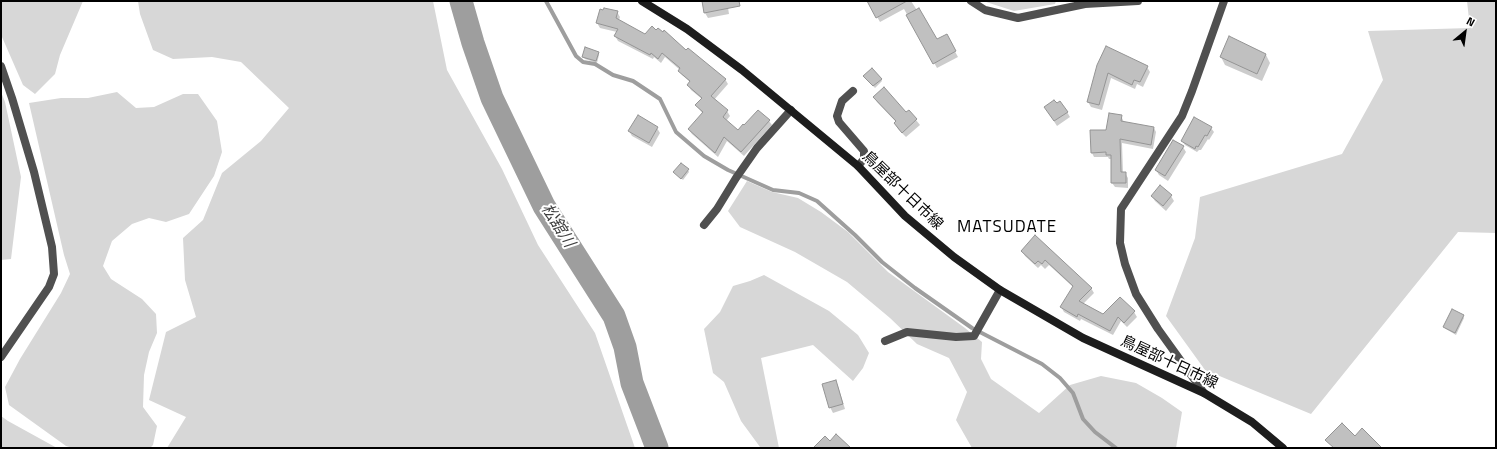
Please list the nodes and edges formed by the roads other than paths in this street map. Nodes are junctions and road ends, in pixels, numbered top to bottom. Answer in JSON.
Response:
{"nodes":[{"id":1,"x":642,"y":1,"type":"edge"},
{"id":2,"x":971,"y":1,"type":"edge"},
{"id":3,"x":1138,"y":1,"type":"edge"},
{"id":4,"x":1224,"y":1,"type":"edge"},
{"id":5,"x":1,"y":66,"type":"edge"},
{"id":6,"x":853,"y":91,"type":"dead end"},
{"id":7,"x":790,"y":110,"type":"junction"},
{"id":8,"x":858,"y":166,"type":"junction"},
{"id":9,"x":704,"y":225,"type":"dead end"},
{"id":10,"x":1000,"y":290,"type":"junction"},
{"id":11,"x":885,"y":341,"type":"dead end"},
{"id":12,"x":1,"y":357,"type":"edge"},
{"id":13,"x":1204,"y":393,"type":"junction"},
{"id":14,"x":1283,"y":448,"type":"edge"}],
"edges":[{"from":1,"to":7,"type":"main road","name":"鳥屋部十日市線"},
{"from":2,"to":3,"type":"street"},
{"from":4,"to":13,"type":"street"},
{"from":5,"to":12,"type":"street"},
{"from":6,"to":8,"type":"street"},
{"from":7,"to":8,"type":"main road","name":"鳥屋部十日市線"},
{"from":7,"to":9,"type":"street"},
{"from":8,"to":10,"type":"main road","name":"鳥屋部十日市線"},
{"from":10,"to":11,"type":"street"},
{"from":10,"to":13,"type":"main road","name":"鳥屋部十日市線"},
{"from":13,"to":14,"type":"main road","name":"鳥屋部十日市線"}]}
